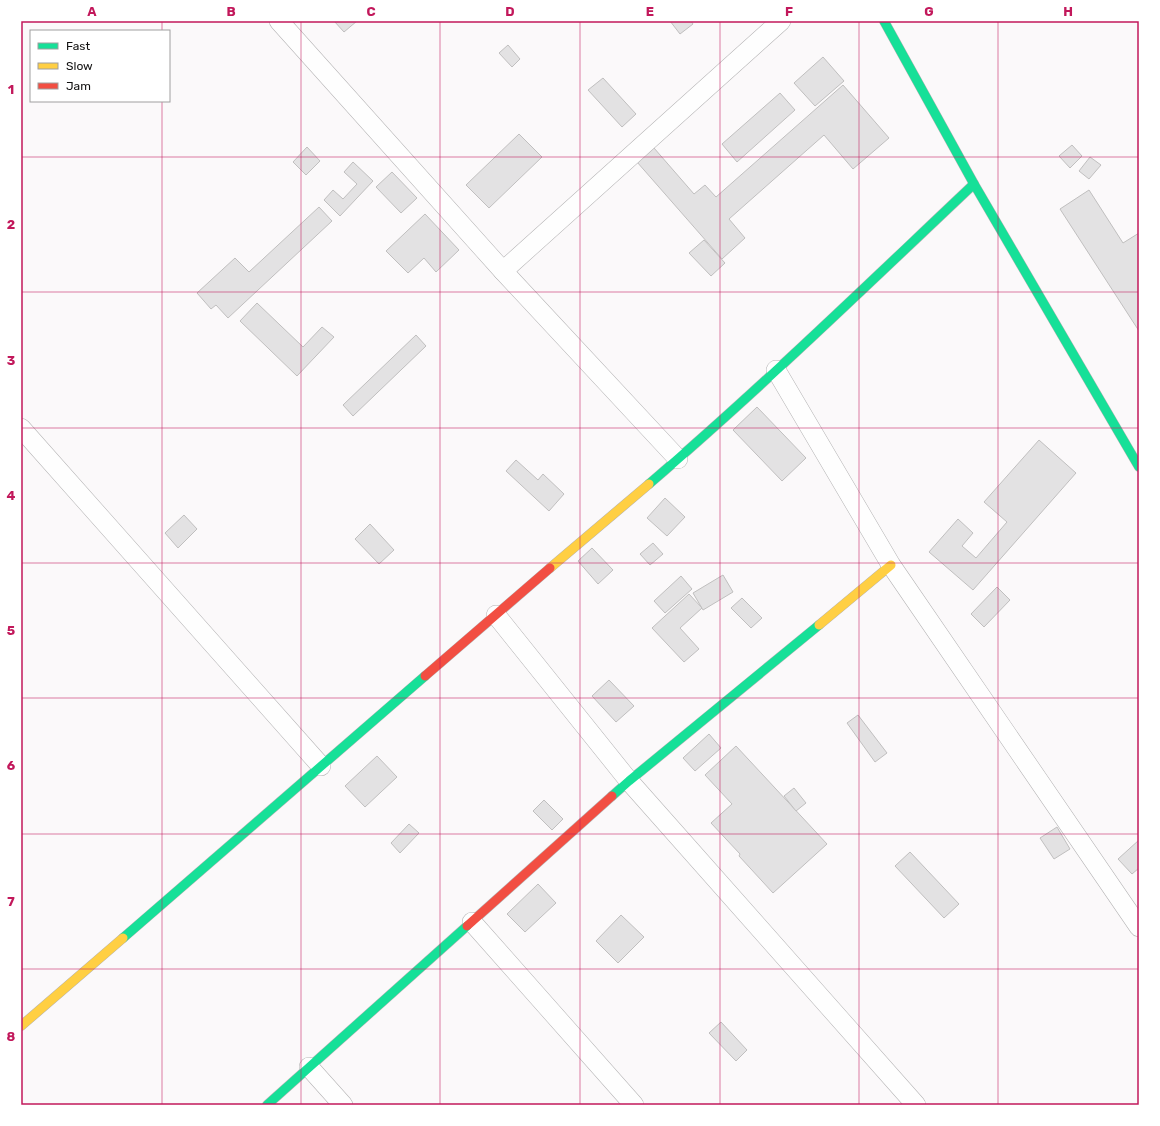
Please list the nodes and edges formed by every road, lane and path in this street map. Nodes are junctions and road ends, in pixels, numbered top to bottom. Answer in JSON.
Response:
{"nodes":[{"id":1,"x":279,"y":21,"type":"edge"},
{"id":2,"x":781,"y":21,"type":"edge"},
{"id":3,"x":884,"y":21,"type":"edge"},
{"id":4,"x":974,"y":184,"type":"junction"},
{"id":5,"x":503,"y":271,"type":"junction"},
{"id":6,"x":776,"y":370,"type":"junction"},
{"id":7,"x":21,"y":428,"type":"edge"},
{"id":8,"x":678,"y":459,"type":"junction"},
{"id":9,"x":1139,"y":467,"type":"edge"},
{"id":10,"x":891,"y":564,"type":"junction"},
{"id":11,"x":496,"y":615,"type":"junction"},
{"id":12,"x":321,"y":766,"type":"junction"},
{"id":13,"x":629,"y":782,"type":"junction"},
{"id":14,"x":472,"y":922,"type":"junction"},
{"id":15,"x":1139,"y":927,"type":"edge"},
{"id":16,"x":21,"y":1026,"type":"edge"},
{"id":17,"x":309,"y":1067,"type":"junction"},
{"id":18,"x":267,"y":1105,"type":"edge"},
{"id":19,"x":343,"y":1105,"type":"edge"},
{"id":20,"x":634,"y":1105,"type":"edge"},
{"id":21,"x":916,"y":1105,"type":"edge"}],
"edges":[{"from":1,"to":5,"type":"street"},
{"from":2,"to":5,"type":"street"},
{"from":3,"to":4,"type":"street"},
{"from":4,"to":6,"type":"street"},
{"from":4,"to":9,"type":"street"},
{"from":5,"to":8,"type":"street"},
{"from":6,"to":8,"type":"street"},
{"from":6,"to":10,"type":"street"},
{"from":7,"to":12,"type":"street"},
{"from":8,"to":11,"type":"street"},
{"from":10,"to":13,"type":"street"},
{"from":10,"to":15,"type":"street"},
{"from":11,"to":12,"type":"street"},
{"from":11,"to":13,"type":"street"},
{"from":12,"to":16,"type":"street"},
{"from":13,"to":14,"type":"street"},
{"from":13,"to":21,"type":"street"},
{"from":14,"to":17,"type":"street"},
{"from":14,"to":20,"type":"street"},
{"from":17,"to":18,"type":"street"},
{"from":17,"to":19,"type":"street"}]}
